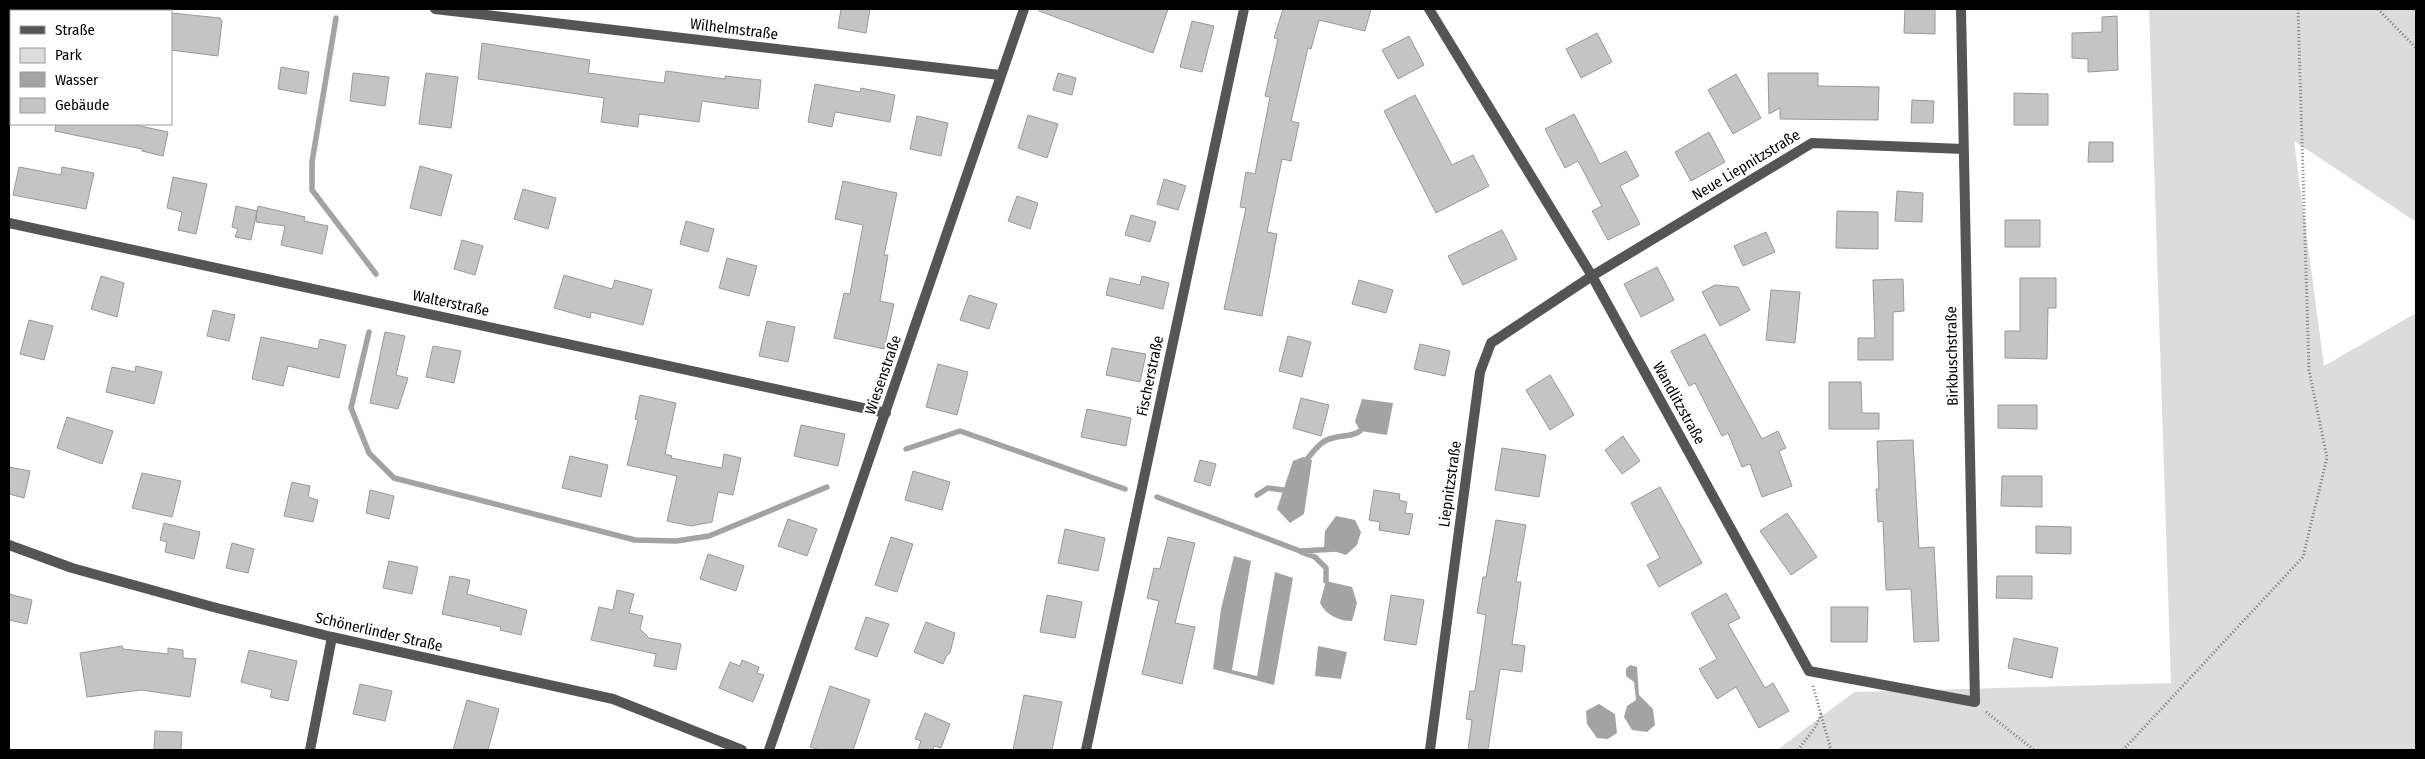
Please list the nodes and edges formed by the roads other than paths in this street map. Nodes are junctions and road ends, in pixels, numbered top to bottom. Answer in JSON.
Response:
{"nodes":[{"id":1,"x":435,"y":9,"type":"edge"},
{"id":2,"x":1024,"y":9,"type":"edge"},
{"id":3,"x":1244,"y":9,"type":"edge"},
{"id":4,"x":1429,"y":9,"type":"edge"},
{"id":5,"x":1962,"y":9,"type":"edge"},
{"id":6,"x":1000,"y":75,"type":"junction"},
{"id":7,"x":1963,"y":149,"type":"junction"},
{"id":8,"x":9,"y":223,"type":"edge"},
{"id":9,"x":1592,"y":276,"type":"junction"},
{"id":10,"x":886,"y":413,"type":"junction"},
{"id":11,"x":9,"y":545,"type":"edge"},
{"id":12,"x":332,"y":637,"type":"junction"},
{"id":13,"x":1810,"y":672,"type":"joint"},
{"id":14,"x":310,"y":750,"type":"edge"},
{"id":15,"x":742,"y":750,"type":"edge"},
{"id":16,"x":769,"y":750,"type":"edge"},
{"id":17,"x":1086,"y":750,"type":"edge"},
{"id":18,"x":1430,"y":750,"type":"edge"}],
"edges":[{"from":1,"to":6,"type":"street","name":"Wilhelmstraße"},
{"from":2,"to":6,"type":"street","name":"Wiesenstraße"},
{"from":3,"to":17,"type":"street","name":"Fischerstraße"},
{"from":4,"to":9,"type":"street","name":"Wandlitzstraße"},
{"from":5,"to":7,"type":"street","name":"Birkbuschstraße"},
{"from":6,"to":10,"type":"street","name":"Wiesenstraße"},
{"from":7,"to":9,"type":"street","name":"Neue Liepnitzstraße"},
{"from":7,"to":13,"type":"street","name":"Birkbuschstraße"},
{"from":8,"to":10,"type":"street","name":"Walterstraße"},
{"from":9,"to":13,"type":"street","name":"Wandlitzstraße"},
{"from":9,"to":18,"type":"street","name":"Liepnitzstraße"},
{"from":10,"to":16,"type":"street","name":"Wiesenstraße"},
{"from":11,"to":12,"type":"street","name":"Schönerlinder Straße"},
{"from":12,"to":14,"type":"street"},
{"from":12,"to":15,"type":"street","name":"Schönerlinder Straße"}]}
